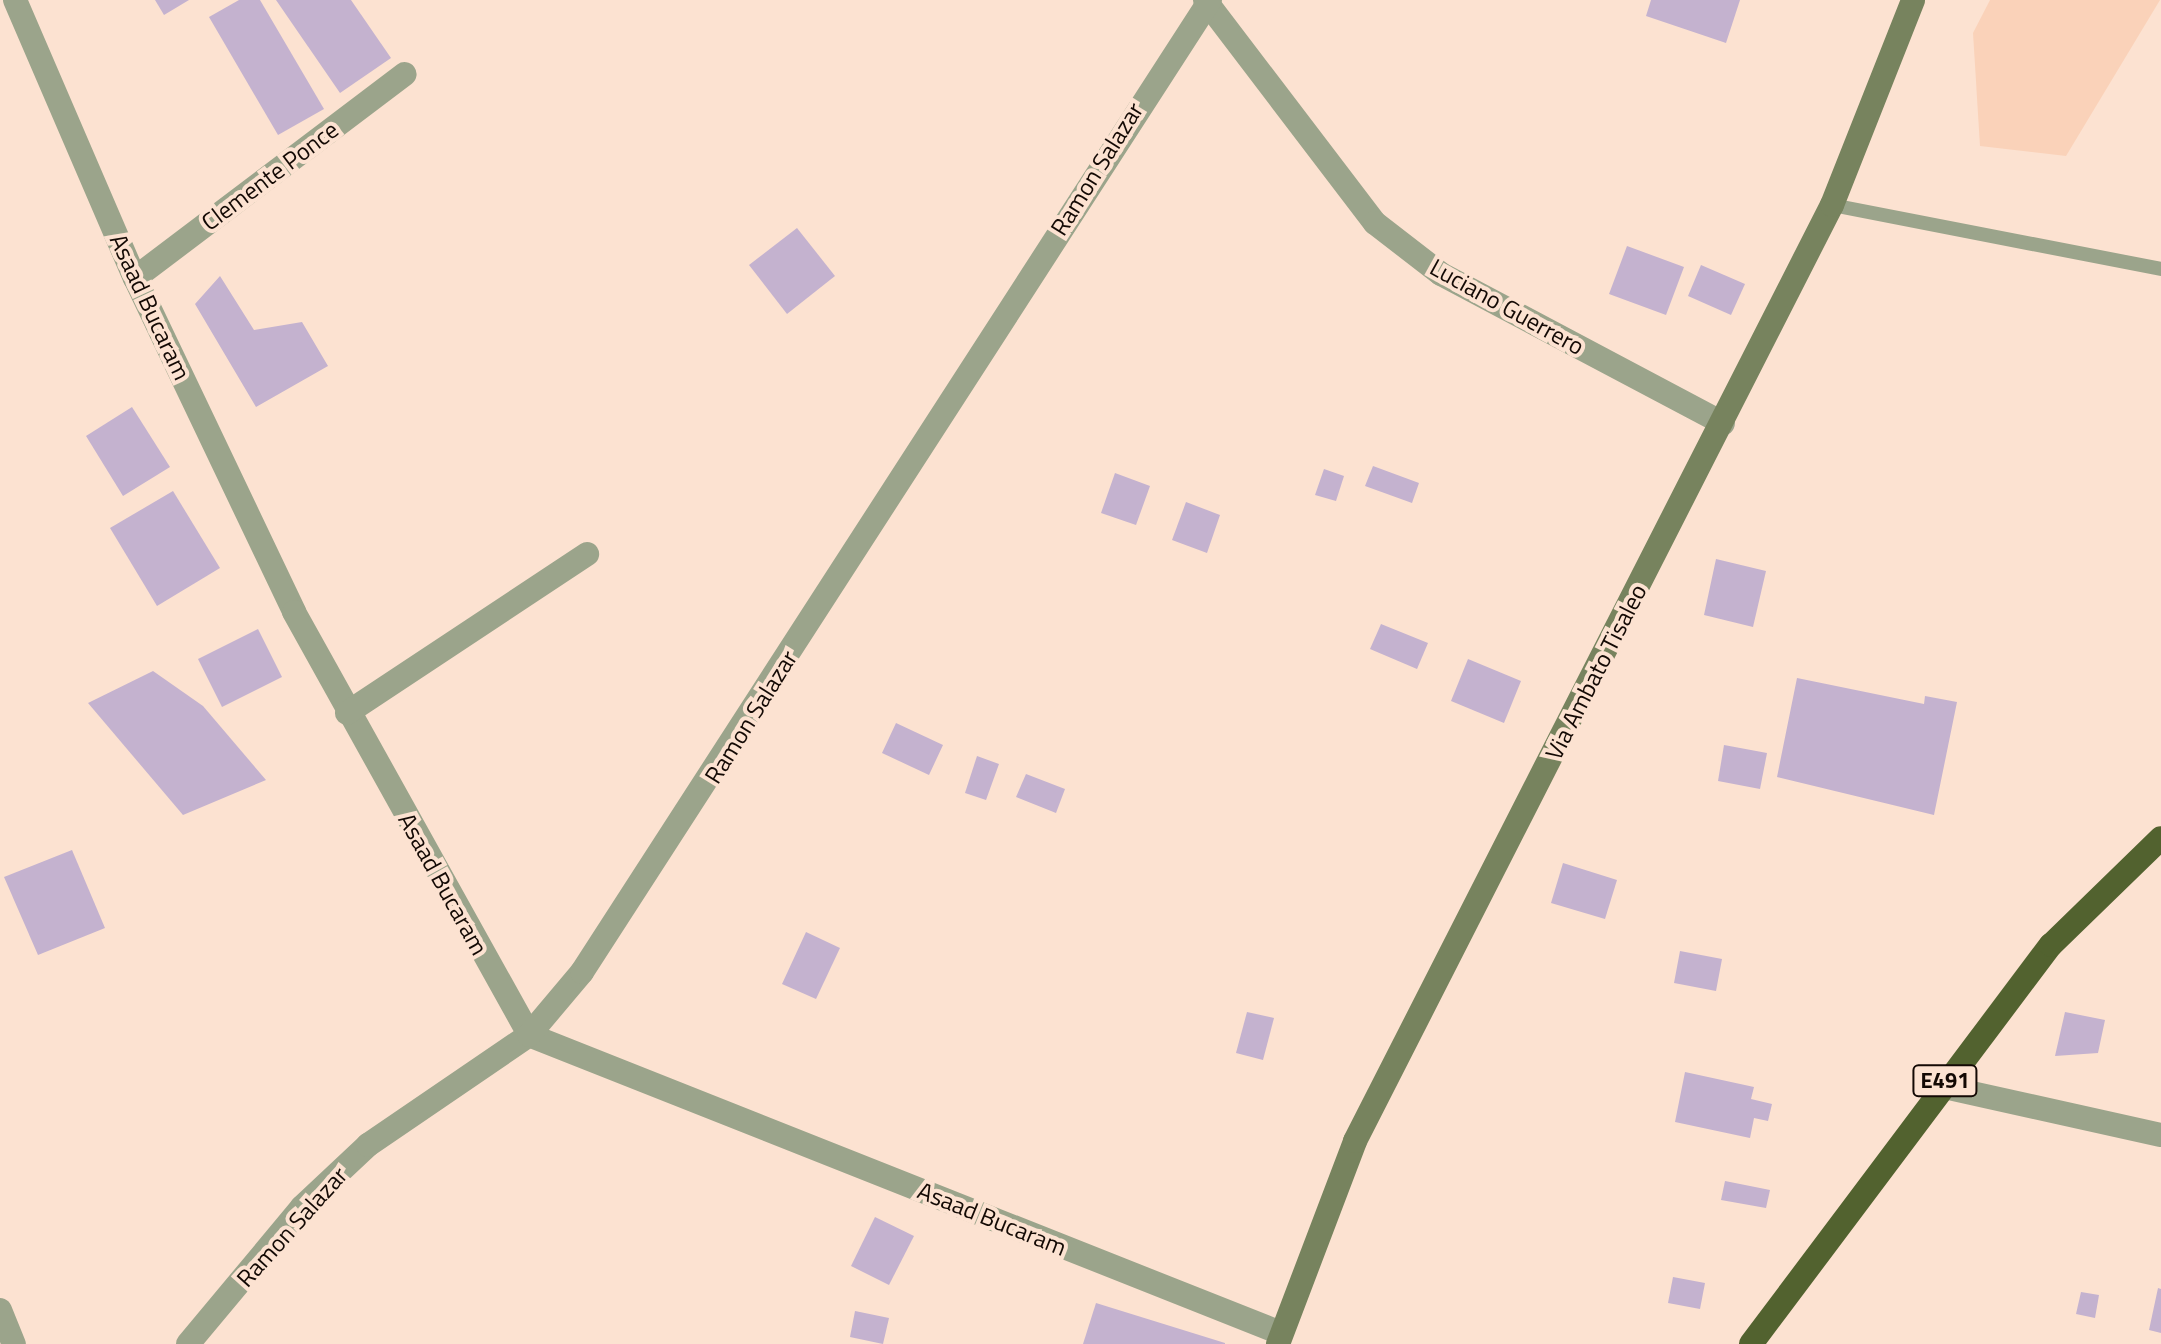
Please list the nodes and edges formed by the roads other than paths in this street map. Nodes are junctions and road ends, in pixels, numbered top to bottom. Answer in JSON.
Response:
{"nodes":[{"id":1,"x":15,"y":0,"type":"edge"},
{"id":2,"x":1913,"y":0,"type":"edge"},
{"id":3,"x":1208,"y":1,"type":"edge"},
{"id":4,"x":405,"y":74,"type":"dead end"},
{"id":5,"x":1832,"y":205,"type":"junction"},
{"id":6,"x":2161,"y":269,"type":"edge"},
{"id":7,"x":135,"y":278,"type":"junction"},
{"id":8,"x":1723,"y":423,"type":"junction"},
{"id":9,"x":587,"y":554,"type":"dead end"},
{"id":10,"x":347,"y":713,"type":"junction"},
{"id":11,"x":2161,"y":838,"type":"edge"},
{"id":12,"x":529,"y":1035,"type":"junction"},
{"id":13,"x":1940,"y":1086,"type":"junction"},
{"id":14,"x":2161,"y":1135,"type":"edge"},
{"id":15,"x":0,"y":1310,"type":"edge"},
{"id":16,"x":1280,"y":1339,"type":"edge"},
{"id":17,"x":14,"y":1344,"type":"edge"},
{"id":18,"x":188,"y":1344,"type":"edge"},
{"id":19,"x":1751,"y":1344,"type":"edge"}],
"edges":[{"from":1,"to":7,"type":"street","name":"Asaad Bucaram"},
{"from":2,"to":5,"type":"main road","name":"Via Ambato Tisaleo"},
{"from":3,"to":8,"type":"street","name":"Luciano Guerrero"},
{"from":3,"to":12,"type":"street","name":"Ramon Salazar"},
{"from":4,"to":7,"type":"street","name":"Clemente Ponce"},
{"from":5,"to":6,"type":"lane"},
{"from":5,"to":8,"type":"main road","name":"Via Ambato Tisaleo"},
{"from":7,"to":10,"type":"street","name":"Asaad Bucaram"},
{"from":8,"to":16,"type":"main road","name":"Via Ambato Tisaleo"},
{"from":9,"to":10,"type":"street"},
{"from":10,"to":12,"type":"street","name":"Asaad Bucaram"},
{"from":11,"to":13,"type":"highway","number":"E491"},
{"from":12,"to":16,"type":"street","name":"Asaad Bucaram"},
{"from":12,"to":18,"type":"street","name":"Ramon Salazar"},
{"from":13,"to":14,"type":"street"},
{"from":13,"to":19,"type":"highway","number":"E491"},
{"from":15,"to":17,"type":"street"}]}
